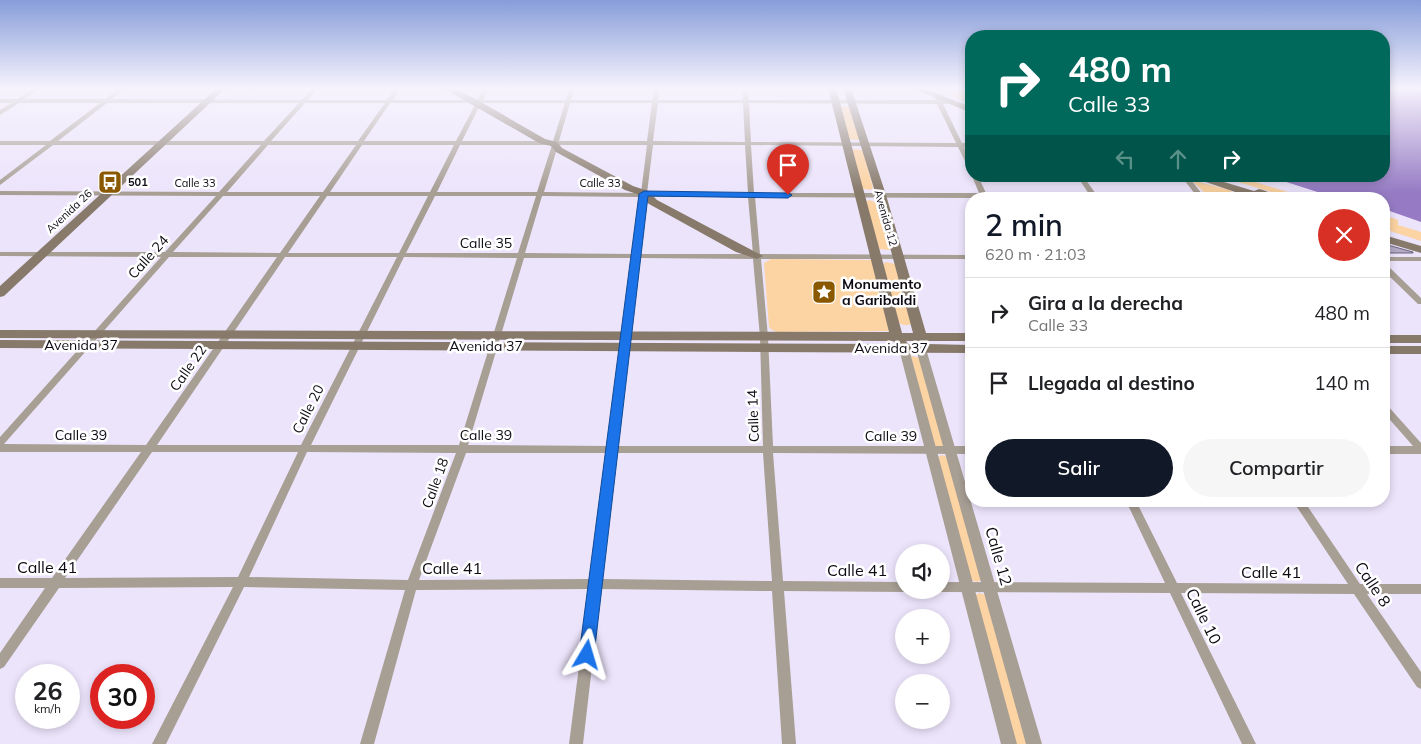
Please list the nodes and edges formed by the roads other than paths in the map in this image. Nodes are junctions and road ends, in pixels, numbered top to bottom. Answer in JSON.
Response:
{"nodes":[{"id":1,"x":78,"y":123,"type":"edge"},
{"id":2,"x":180,"y":123,"type":"edge"},
{"id":3,"x":284,"y":123,"type":"edge"},
{"id":4,"x":374,"y":123,"type":"edge"},
{"id":5,"x":469,"y":123,"type":"edge"},
{"id":6,"x":510,"y":123,"type":"edge"},
{"id":7,"x":561,"y":123,"type":"edge"},
{"id":8,"x":652,"y":123,"type":"edge"},
{"id":9,"x":746,"y":123,"type":"edge"},
{"id":10,"x":841,"y":123,"type":"edge"},
{"id":11,"x":858,"y":123,"type":"edge"},
{"id":12,"x":951,"y":123,"type":"edge"},
{"id":13,"x":0,"y":143,"type":"edge"},
{"id":14,"x":157,"y":143,"type":"junction"},
{"id":15,"x":650,"y":143,"type":"junction"},
{"id":16,"x":51,"y":144,"type":"junction"},
{"id":17,"x":266,"y":144,"type":"junction"},
{"id":18,"x":360,"y":144,"type":"junction"},
{"id":19,"x":459,"y":144,"type":"junction"},
{"id":20,"x":554,"y":144,"type":"junction"},
{"id":21,"x":748,"y":144,"type":"junction"},
{"id":22,"x":847,"y":145,"type":"junction"},
{"id":23,"x":865,"y":145,"type":"junction"},
{"id":24,"x":962,"y":145,"type":"junction"},
{"id":25,"x":965,"y":152,"type":"edge"},
{"id":26,"x":1189,"y":182,"type":"edge"},
{"id":27,"x":1212,"y":182,"type":"edge"},
{"id":28,"x":1227,"y":182,"type":"edge"},
{"id":29,"x":0,"y":183,"type":"edge"},
{"id":30,"x":1197,"y":192,"type":"edge"},
{"id":31,"x":1245,"y":192,"type":"edge"},
{"id":32,"x":1259,"y":192,"type":"edge"},
{"id":33,"x":0,"y":193,"type":"edge"},
{"id":34,"x":103,"y":193,"type":"junction"},
{"id":35,"x":221,"y":193,"type":"junction"},
{"id":36,"x":325,"y":194,"type":"junction"},
{"id":37,"x":434,"y":194,"type":"junction"},
{"id":38,"x":540,"y":194,"type":"junction"},
{"id":39,"x":644,"y":194,"type":"junction"},
{"id":40,"x":751,"y":195,"type":"junction"},
{"id":41,"x":861,"y":195,"type":"junction"},
{"id":42,"x":881,"y":195,"type":"junction"},
{"id":43,"x":965,"y":197,"type":"edge"},
{"id":44,"x":1390,"y":235,"type":"edge"},
{"id":45,"x":1390,"y":240,"type":"edge"},
{"id":46,"x":1421,"y":245,"type":"edge"},
{"id":47,"x":1421,"y":250,"type":"edge"},
{"id":48,"x":0,"y":254,"type":"edge"},
{"id":49,"x":636,"y":254,"type":"junction"},
{"id":50,"x":36,"y":255,"type":"junction"},
{"id":51,"x":167,"y":255,"type":"junction"},
{"id":52,"x":403,"y":255,"type":"junction"},
{"id":53,"x":282,"y":256,"type":"junction"},
{"id":54,"x":521,"y":256,"type":"junction"},
{"id":55,"x":758,"y":256,"type":"junction"},
{"id":56,"x":876,"y":257,"type":"junction"},
{"id":57,"x":897,"y":257,"type":"junction"},
{"id":58,"x":965,"y":257,"type":"edge"},
{"id":59,"x":1390,"y":258,"type":"edge"},
{"id":60,"x":1421,"y":259,"type":"edge"},
{"id":61,"x":1390,"y":273,"type":"edge"},
{"id":62,"x":0,"y":282,"type":"edge"},
{"id":63,"x":0,"y":292,"type":"edge"},
{"id":64,"x":1421,"y":302,"type":"edge"},
{"id":65,"x":0,"y":334,"type":"edge"},
{"id":66,"x":965,"y":338,"type":"edge"},
{"id":67,"x":1390,"y":339,"type":"edge"},
{"id":68,"x":1421,"y":339,"type":"edge"},
{"id":69,"x":91,"y":340,"type":"junction"},
{"id":70,"x":224,"y":340,"type":"junction"},
{"id":71,"x":360,"y":341,"type":"junction"},
{"id":72,"x":496,"y":341,"type":"junction"},
{"id":73,"x":625,"y":342,"type":"junction"},
{"id":74,"x":765,"y":342,"type":"junction"},
{"id":75,"x":900,"y":343,"type":"junction"},
{"id":76,"x":921,"y":343,"type":"junction"},
{"id":77,"x":0,"y":344,"type":"edge"},
{"id":78,"x":965,"y":348,"type":"edge"},
{"id":79,"x":1390,"y":350,"type":"edge"},
{"id":80,"x":1421,"y":350,"type":"edge"},
{"id":81,"x":1390,"y":414,"type":"edge"},
{"id":82,"x":0,"y":443,"type":"edge"},
{"id":83,"x":0,"y":448,"type":"edge"},
{"id":84,"x":612,"y":448,"type":"junction"},
{"id":85,"x":148,"y":449,"type":"junction"},
{"id":86,"x":304,"y":449,"type":"junction"},
{"id":87,"x":462,"y":450,"type":"junction"},
{"id":88,"x":768,"y":450,"type":"junction"},
{"id":89,"x":931,"y":450,"type":"junction"},
{"id":90,"x":950,"y":450,"type":"junction"},
{"id":91,"x":965,"y":450,"type":"edge"},
{"id":92,"x":1390,"y":450,"type":"edge"},
{"id":93,"x":1421,"y":450,"type":"edge"},
{"id":94,"x":965,"y":503,"type":"edge"},
{"id":95,"x":966,"y":507,"type":"edge"},
{"id":96,"x":1134,"y":507,"type":"edge"},
{"id":97,"x":1302,"y":507,"type":"edge"},
{"id":98,"x":241,"y":582,"type":"junction"},
{"id":99,"x":0,"y":583,"type":"edge"},
{"id":100,"x":54,"y":583,"type":"junction"},
{"id":101,"x":596,"y":584,"type":"junction"},
{"id":102,"x":412,"y":585,"type":"junction"},
{"id":103,"x":777,"y":586,"type":"junction"},
{"id":104,"x":895,"y":587,"type":"edge"},
{"id":105,"x":950,"y":587,"type":"edge"},
{"id":106,"x":967,"y":587,"type":"junction"},
{"id":107,"x":989,"y":587,"type":"junction"},
{"id":108,"x":1172,"y":588,"type":"junction"},
{"id":109,"x":1356,"y":589,"type":"junction"},
{"id":110,"x":1421,"y":589,"type":"edge"},
{"id":111,"x":0,"y":662,"type":"edge"},
{"id":112,"x":1421,"y":683,"type":"edge"},
{"id":113,"x":159,"y":744,"type":"edge"},
{"id":114,"x":367,"y":744,"type":"edge"},
{"id":115,"x":576,"y":744,"type":"edge"},
{"id":116,"x":789,"y":744,"type":"edge"},
{"id":117,"x":1009,"y":744,"type":"edge"},
{"id":118,"x":1034,"y":744,"type":"edge"},
{"id":119,"x":1249,"y":744,"type":"edge"}],
"edges":[{"from":1,"to":16,"type":"street"},
{"from":2,"to":14,"type":"main road","name":"Avenida 26"},
{"from":3,"to":17,"type":"street","name":"Calle 24"},
{"from":4,"to":18,"type":"street","name":"Calle 22"},
{"from":5,"to":19,"type":"street","name":"Calle 20"},
{"from":6,"to":20,"type":"main road"},
{"from":7,"to":20,"type":"street","name":"Calle 18"},
{"from":8,"to":15,"type":"street"},
{"from":9,"to":21,"type":"street","name":"Calle 14"},
{"from":10,"to":22,"type":"main road","name":"Avenida 12"},
{"from":11,"to":23,"type":"main road","name":"Avenida 12"},
{"from":12,"to":24,"type":"street"},
{"from":13,"to":16,"type":"street"},
{"from":14,"to":16,"type":"street"},
{"from":14,"to":17,"type":"street"},
{"from":14,"to":34,"type":"main road","name":"Avenida 26"},
{"from":15,"to":20,"type":"street"},
{"from":15,"to":21,"type":"street"},
{"from":15,"to":39,"type":"street"},
{"from":16,"to":29,"type":"street"},
{"from":17,"to":18,"type":"street"},
{"from":17,"to":35,"type":"street","name":"Calle 24"},
{"from":18,"to":19,"type":"street"},
{"from":18,"to":36,"type":"street","name":"Calle 22"},
{"from":19,"to":20,"type":"street"},
{"from":19,"to":37,"type":"street","name":"Calle 20"},
{"from":20,"to":38,"type":"street","name":"Calle 18"},
{"from":20,"to":39,"type":"main road"},
{"from":21,"to":22,"type":"street"},
{"from":21,"to":40,"type":"street","name":"Calle 14"},
{"from":22,"to":23,"type":"street"},
{"from":22,"to":41,"type":"main road","name":"Avenida 12"},
{"from":23,"to":24,"type":"street"},
{"from":23,"to":42,"type":"main road","name":"Avenida 12"},
{"from":24,"to":25,"type":"street"},
{"from":26,"to":30,"type":"street"},
{"from":27,"to":31,"type":"main road"},
{"from":28,"to":32,"type":"main road"},
{"from":33,"to":34,"type":"street","name":"Calle 33"},
{"from":34,"to":35,"type":"street","name":"Calle 33"},
{"from":34,"to":50,"type":"main road","name":"Avenida 26"},
{"from":35,"to":36,"type":"street","name":"Calle 33"},
{"from":35,"to":51,"type":"street","name":"Calle 24"},
{"from":36,"to":37,"type":"street","name":"Calle 33"},
{"from":36,"to":53,"type":"street","name":"Calle 22"},
{"from":37,"to":38,"type":"street","name":"Calle 33"},
{"from":37,"to":52,"type":"street","name":"Calle 20"},
{"from":38,"to":39,"type":"street","name":"Calle 33"},
{"from":38,"to":54,"type":"street","name":"Calle 18"},
{"from":39,"to":40,"type":"street","name":"Calle 33"},
{"from":39,"to":49,"type":"street"},
{"from":39,"to":55,"type":"main road"},
{"from":40,"to":41,"type":"street","name":"Calle 33"},
{"from":40,"to":55,"type":"street","name":"Calle 14"},
{"from":41,"to":42,"type":"street","name":"Calle 33"},
{"from":41,"to":56,"type":"main road","name":"Avenida 12"},
{"from":42,"to":43,"type":"street","name":"Calle 33"},
{"from":42,"to":57,"type":"main road","name":"Avenida 12"},
{"from":44,"to":46,"type":"main road"},
{"from":45,"to":47,"type":"main road"},
{"from":48,"to":50,"type":"street","name":"Calle 35"},
{"from":49,"to":54,"type":"street","name":"Calle 35"},
{"from":49,"to":55,"type":"street","name":"Calle 35"},
{"from":49,"to":73,"type":"street"},
{"from":50,"to":51,"type":"street","name":"Calle 35"},
{"from":50,"to":62,"type":"main road","name":"Avenida 26"},
{"from":50,"to":63,"type":"main road","name":"Avenida 26"},
{"from":51,"to":53,"type":"street","name":"Calle 35"},
{"from":51,"to":69,"type":"street","name":"Calle 24"},
{"from":52,"to":53,"type":"street","name":"Calle 35"},
{"from":52,"to":54,"type":"street","name":"Calle 35"},
{"from":52,"to":71,"type":"street","name":"Calle 20"},
{"from":53,"to":70,"type":"street","name":"Calle 22"},
{"from":54,"to":72,"type":"street","name":"Calle 18"},
{"from":55,"to":56,"type":"street","name":"Calle 35"},
{"from":55,"to":74,"type":"street","name":"Calle 14"},
{"from":56,"to":57,"type":"street","name":"Calle 35"},
{"from":56,"to":75,"type":"main road","name":"Avenida 12"},
{"from":57,"to":58,"type":"street","name":"Calle 35"},
{"from":57,"to":76,"type":"main road","name":"Avenida 12"},
{"from":59,"to":60,"type":"street"},
{"from":61,"to":64,"type":"street"},
{"from":65,"to":69,"type":"main road","name":"Avenida 37"},
{"from":66,"to":76,"type":"main road","name":"Avenida 37"},
{"from":67,"to":68,"type":"main road"},
{"from":69,"to":70,"type":"main road","name":"Avenida 37"},
{"from":69,"to":77,"type":"main road","name":"Avenida 37"},
{"from":69,"to":82,"type":"street","name":"Calle 24"},
{"from":70,"to":71,"type":"main road","name":"Avenida 37"},
{"from":70,"to":85,"type":"street","name":"Calle 22"},
{"from":71,"to":72,"type":"main road","name":"Avenida 37"},
{"from":71,"to":86,"type":"street","name":"Calle 20"},
{"from":72,"to":73,"type":"main road","name":"Avenida 37"},
{"from":72,"to":87,"type":"street","name":"Calle 18"},
{"from":73,"to":74,"type":"main road","name":"Avenida 37"},
{"from":73,"to":84,"type":"street"},
{"from":74,"to":75,"type":"main road","name":"Avenida 37"},
{"from":74,"to":88,"type":"street","name":"Calle 14"},
{"from":75,"to":76,"type":"main road","name":"Avenida 37"},
{"from":75,"to":89,"type":"street"},
{"from":76,"to":78,"type":"main road","name":"Avenida 37"},
{"from":76,"to":90,"type":"street","name":"Calle 12"},
{"from":79,"to":80,"type":"main road"},
{"from":81,"to":93,"type":"street"},
{"from":83,"to":85,"type":"street","name":"Calle 39"},
{"from":84,"to":87,"type":"street","name":"Calle 39"},
{"from":84,"to":88,"type":"street","name":"Calle 39"},
{"from":84,"to":101,"type":"street"},
{"from":85,"to":86,"type":"street","name":"Calle 39"},
{"from":85,"to":100,"type":"street","name":"Calle 22"},
{"from":86,"to":87,"type":"street","name":"Calle 39"},
{"from":86,"to":98,"type":"street","name":"Calle 20"},
{"from":87,"to":102,"type":"street","name":"Calle 18"},
{"from":88,"to":89,"type":"street","name":"Calle 39"},
{"from":88,"to":103,"type":"street","name":"Calle 14"},
{"from":89,"to":90,"type":"street","name":"Calle 39"},
{"from":89,"to":106,"type":"street"},
{"from":90,"to":91,"type":"street","name":"Calle 39"},
{"from":90,"to":94,"type":"street","name":"Calle 12"},
{"from":92,"to":93,"type":"street"},
{"from":95,"to":107,"type":"street","name":"Calle 12"},
{"from":96,"to":108,"type":"street","name":"Calle 10"},
{"from":97,"to":109,"type":"street","name":"Calle 8"},
{"from":98,"to":100,"type":"street","name":"Calle 41"},
{"from":98,"to":102,"type":"street","name":"Calle 41"},
{"from":98,"to":113,"type":"street","name":"Calle 20"},
{"from":99,"to":100,"type":"street","name":"Calle 41"},
{"from":100,"to":111,"type":"street","name":"Calle 22"},
{"from":101,"to":102,"type":"street","name":"Calle 41"},
{"from":101,"to":103,"type":"street","name":"Calle 41"},
{"from":101,"to":115,"type":"street"},
{"from":102,"to":114,"type":"street","name":"Calle 18"},
{"from":103,"to":104,"type":"street","name":"Calle 41"},
{"from":103,"to":116,"type":"street","name":"Calle 14"},
{"from":105,"to":106,"type":"street","name":"Calle 41"},
{"from":106,"to":107,"type":"street","name":"Calle 41"},
{"from":106,"to":117,"type":"street"},
{"from":107,"to":108,"type":"street","name":"Calle 41"},
{"from":107,"to":118,"type":"street","name":"Calle 12"},
{"from":108,"to":109,"type":"street","name":"Calle 41"},
{"from":108,"to":119,"type":"street","name":"Calle 10"},
{"from":109,"to":110,"type":"street","name":"Calle 41"},
{"from":109,"to":112,"type":"street","name":"Calle 8"}]}
